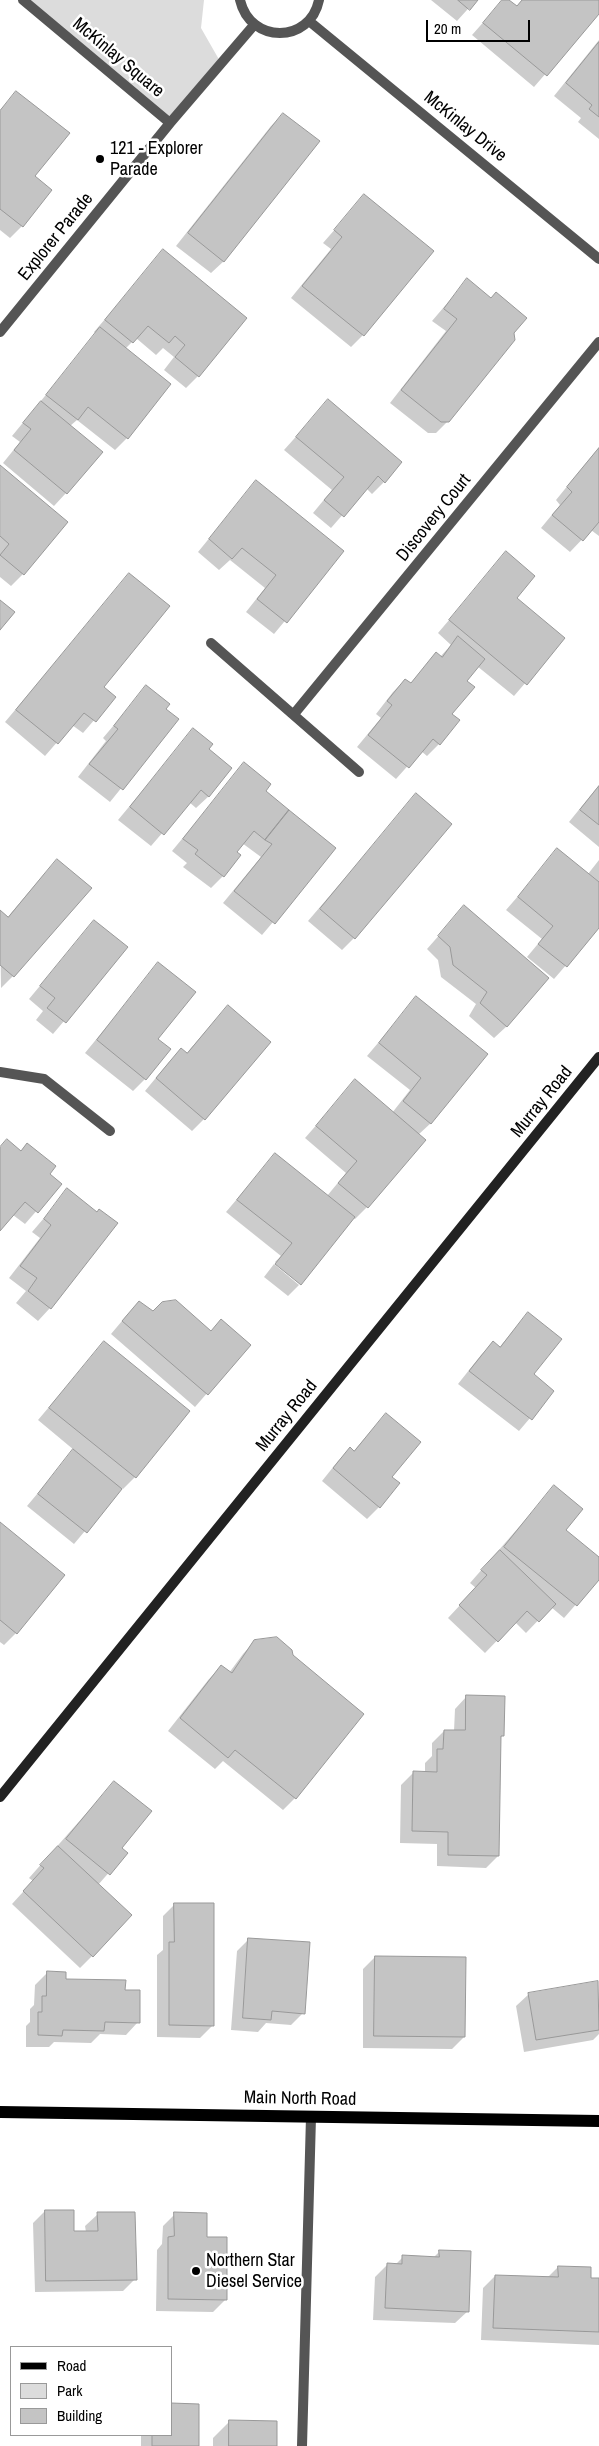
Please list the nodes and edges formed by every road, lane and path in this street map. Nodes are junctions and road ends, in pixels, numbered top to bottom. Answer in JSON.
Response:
{"nodes":[{"id":1,"x":23,"y":0,"type":"edge"},
{"id":2,"x":240,"y":0,"type":"edge"},
{"id":3,"x":319,"y":0,"type":"edge"},
{"id":4,"x":309,"y":21,"type":"junction"},
{"id":5,"x":254,"y":25,"type":"junction"},
{"id":6,"x":170,"y":123,"type":"junction"},
{"id":7,"x":599,"y":259,"type":"edge"},
{"id":8,"x":0,"y":332,"type":"edge"},
{"id":9,"x":599,"y":342,"type":"edge"},
{"id":10,"x":211,"y":643,"type":"dead end"},
{"id":11,"x":294,"y":714,"type":"junction"},
{"id":12,"x":359,"y":772,"type":"dead end"},
{"id":13,"x":599,"y":1057,"type":"edge"},
{"id":14,"x":0,"y":1072,"type":"edge"},
{"id":15,"x":110,"y":1131,"type":"dead end"},
{"id":16,"x":0,"y":1797,"type":"edge"},
{"id":17,"x":0,"y":2112,"type":"edge"},
{"id":18,"x":311,"y":2117,"type":"junction"},
{"id":19,"x":599,"y":2121,"type":"edge"},
{"id":20,"x":302,"y":2446,"type":"edge"}],
"edges":[{"from":1,"to":6,"type":"street","name":"McKinlay Square"},
{"from":2,"to":5,"type":"street"},
{"from":3,"to":4,"type":"street"},
{"from":4,"to":5,"type":"street"},
{"from":4,"to":7,"type":"street","name":"McKinlay Drive"},
{"from":5,"to":6,"type":"street","name":"Explorer Parade"},
{"from":6,"to":8,"type":"street","name":"Explorer Parade"},
{"from":9,"to":11,"type":"street","name":"Discovery Court"},
{"from":10,"to":11,"type":"street"},
{"from":11,"to":12,"type":"street"},
{"from":13,"to":16,"type":"street","name":"Murray Road"},
{"from":14,"to":15,"type":"street"},
{"from":17,"to":18,"type":"main road","name":"Main North Road"},
{"from":18,"to":19,"type":"main road","name":"Main North Road"},
{"from":18,"to":20,"type":"street"}]}
